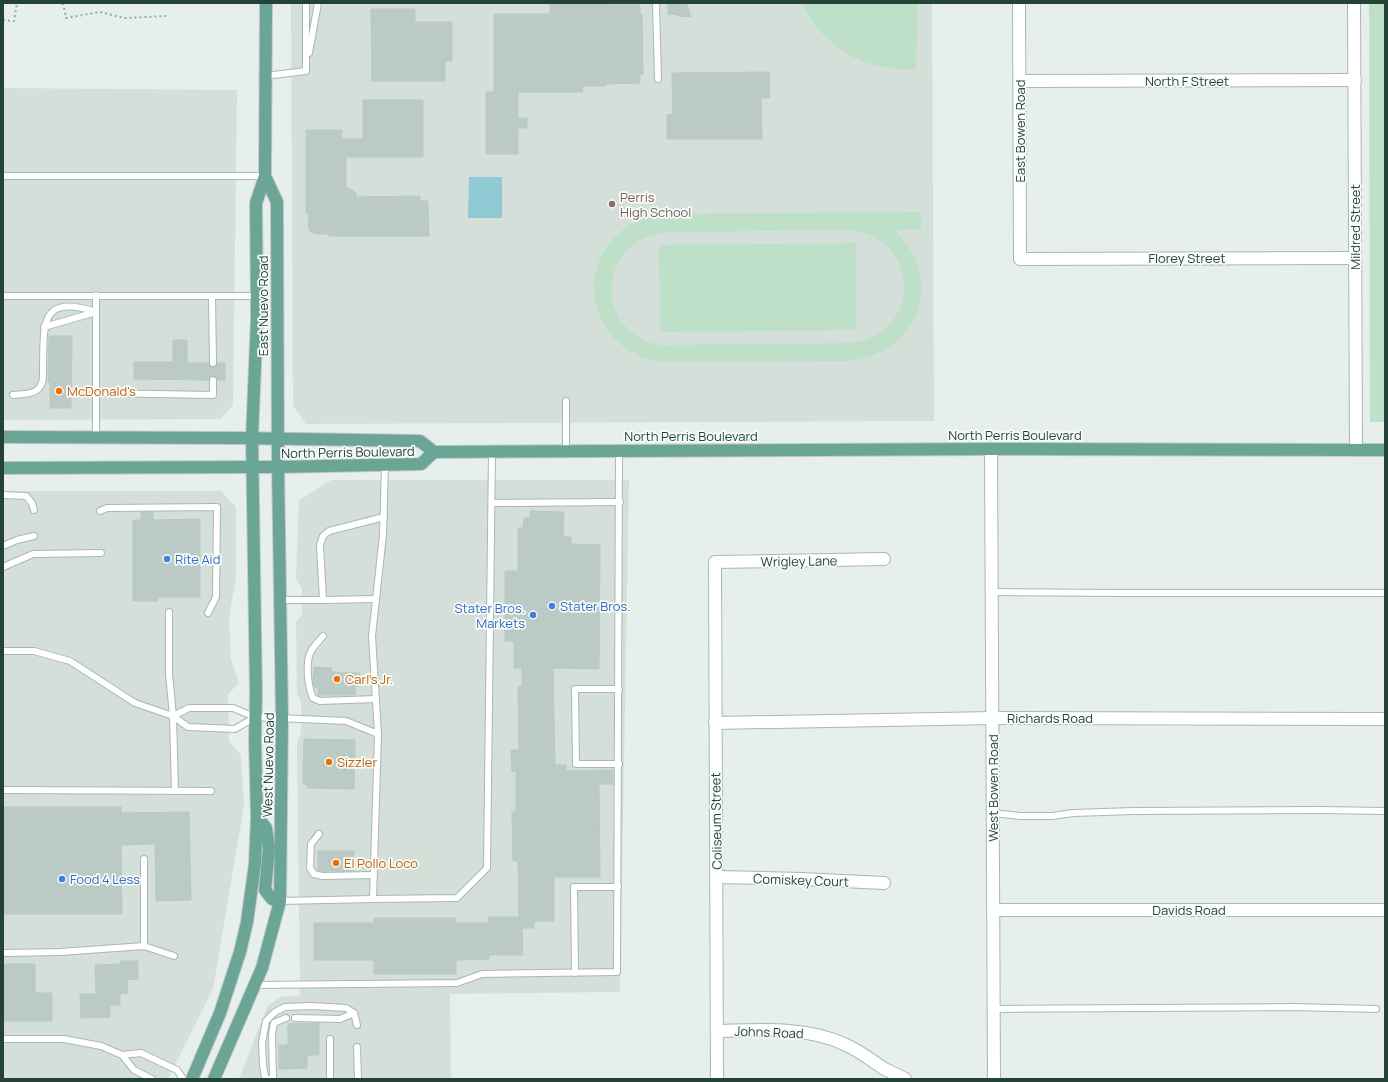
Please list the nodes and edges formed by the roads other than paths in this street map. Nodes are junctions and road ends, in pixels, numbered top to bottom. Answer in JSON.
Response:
{"nodes":[{"id":1,"x":266,"y":3,"type":"edge"},
{"id":2,"x":306,"y":3,"type":"edge"},
{"id":3,"x":318,"y":3,"type":"edge"},
{"id":4,"x":656,"y":3,"type":"edge"},
{"id":5,"x":1019,"y":3,"type":"edge"},
{"id":6,"x":1354,"y":3,"type":"edge"},
{"id":7,"x":306,"y":71,"type":"junction"},
{"id":8,"x":265,"y":76,"type":"junction"},
{"id":9,"x":658,"y":79,"type":"dead end"},
{"id":10,"x":1355,"y":80,"type":"junction"},
{"id":11,"x":1020,"y":81,"type":"junction"},
{"id":12,"x":3,"y":176,"type":"edge"},
{"id":13,"x":265,"y":176,"type":"junction"},
{"id":14,"x":1355,"y":258,"type":"junction"},
{"id":15,"x":1020,"y":259,"type":"joint"},
{"id":16,"x":96,"y":295,"type":"junction"},
{"id":17,"x":3,"y":296,"type":"edge"},
{"id":18,"x":212,"y":296,"type":"junction"},
{"id":19,"x":257,"y":296,"type":"junction"},
{"id":20,"x":96,"y":312,"type":"junction"},
{"id":21,"x":44,"y":327,"type":"junction"},
{"id":22,"x":213,"y":363,"type":"dead end"},
{"id":23,"x":213,"y":380,"type":"dead end"},
{"id":24,"x":96,"y":393,"type":"junction"},
{"id":25,"x":13,"y":395,"type":"dead end"},
{"id":26,"x":566,"y":401,"type":"dead end"},
{"id":27,"x":3,"y":437,"type":"edge"},
{"id":28,"x":96,"y":437,"type":"junction"},
{"id":29,"x":252,"y":438,"type":"junction"},
{"id":30,"x":278,"y":439,"type":"junction"},
{"id":31,"x":991,"y":449,"type":"junction"},
{"id":32,"x":620,"y":450,"type":"junction"},
{"id":33,"x":1356,"y":450,"type":"junction"},
{"id":34,"x":1385,"y":450,"type":"edge"},
{"id":35,"x":566,"y":451,"type":"junction"},
{"id":36,"x":434,"y":452,"type":"junction"},
{"id":37,"x":492,"y":452,"type":"junction"},
{"id":38,"x":385,"y":465,"type":"junction"},
{"id":39,"x":253,"y":467,"type":"junction"},
{"id":40,"x":278,"y":467,"type":"junction"},
{"id":41,"x":3,"y":468,"type":"edge"},
{"id":42,"x":3,"y":495,"type":"edge"},
{"id":43,"x":620,"y":502,"type":"junction"},
{"id":44,"x":492,"y":503,"type":"junction"},
{"id":45,"x":34,"y":510,"type":"dead end"},
{"id":46,"x":100,"y":511,"type":"dead end"},
{"id":47,"x":384,"y":517,"type":"junction"},
{"id":48,"x":34,"y":536,"type":"dead end"},
{"id":49,"x":3,"y":546,"type":"edge"},
{"id":50,"x":101,"y":553,"type":"dead end"},
{"id":51,"x":884,"y":559,"type":"dead end"},
{"id":52,"x":715,"y":562,"type":"joint"},
{"id":53,"x":3,"y":567,"type":"edge"},
{"id":54,"x":993,"y":592,"type":"junction"},
{"id":55,"x":1385,"y":593,"type":"edge"},
{"id":56,"x":376,"y":599,"type":"junction"},
{"id":57,"x":280,"y":600,"type":"junction"},
{"id":58,"x":323,"y":600,"type":"junction"},
{"id":59,"x":169,"y":612,"type":"dead end"},
{"id":60,"x":208,"y":613,"type":"dead end"},
{"id":61,"x":323,"y":636,"type":"dead end"},
{"id":62,"x":3,"y":651,"type":"edge"},
{"id":63,"x":619,"y":689,"type":"junction"},
{"id":64,"x":376,"y":699,"type":"junction"},
{"id":65,"x":173,"y":716,"type":"junction"},
{"id":66,"x":255,"y":717,"type":"junction"},
{"id":67,"x":282,"y":718,"type":"junction"},
{"id":68,"x":993,"y":718,"type":"junction"},
{"id":69,"x":1385,"y":719,"type":"edge"},
{"id":70,"x":715,"y":723,"type":"junction"},
{"id":71,"x":378,"y":734,"type":"junction"},
{"id":72,"x":619,"y":764,"type":"junction"},
{"id":73,"x":3,"y":790,"type":"edge"},
{"id":74,"x":175,"y":791,"type":"junction"},
{"id":75,"x":211,"y":791,"type":"dead end"},
{"id":76,"x":1385,"y":811,"type":"edge"},
{"id":77,"x":993,"y":813,"type":"junction"},
{"id":78,"x":257,"y":817,"type":"junction"},
{"id":79,"x":319,"y":834,"type":"dead end"},
{"id":80,"x":144,"y":859,"type":"dead end"},
{"id":81,"x":374,"y":875,"type":"junction"},
{"id":82,"x":717,"y":877,"type":"junction"},
{"id":83,"x":884,"y":883,"type":"dead end"},
{"id":84,"x":618,"y":887,"type":"junction"},
{"id":85,"x":373,"y":899,"type":"junction"},
{"id":86,"x":280,"y":901,"type":"junction"},
{"id":87,"x":994,"y":910,"type":"junction"},
{"id":88,"x":1385,"y":910,"type":"edge"},
{"id":89,"x":144,"y":946,"type":"junction"},
{"id":90,"x":3,"y":953,"type":"edge"},
{"id":91,"x":174,"y":956,"type":"dead end"},
{"id":92,"x":575,"y":973,"type":"junction"},
{"id":93,"x":255,"y":985,"type":"junction"},
{"id":94,"x":994,"y":1009,"type":"junction"},
{"id":95,"x":1376,"y":1009,"type":"dead end"},
{"id":96,"x":354,"y":1013,"type":"junction"},
{"id":97,"x":286,"y":1018,"type":"dead end"},
{"id":98,"x":295,"y":1018,"type":"dead end"},
{"id":99,"x":357,"y":1025,"type":"dead end"},
{"id":100,"x":717,"y":1031,"type":"junction"},
{"id":101,"x":3,"y":1039,"type":"edge"},
{"id":102,"x":330,"y":1039,"type":"dead end"},
{"id":103,"x":357,"y":1047,"type":"dead end"},
{"id":104,"x":122,"y":1055,"type":"junction"},
{"id":105,"x":152,"y":1079,"type":"edge"},
{"id":106,"x":183,"y":1079,"type":"edge"},
{"id":107,"x":192,"y":1079,"type":"edge"},
{"id":108,"x":214,"y":1079,"type":"edge"},
{"id":109,"x":268,"y":1079,"type":"edge"},
{"id":110,"x":272,"y":1079,"type":"edge"},
{"id":111,"x":330,"y":1079,"type":"edge"},
{"id":112,"x":358,"y":1079,"type":"edge"},
{"id":113,"x":717,"y":1079,"type":"edge"},
{"id":114,"x":905,"y":1079,"type":"edge"},
{"id":115,"x":994,"y":1079,"type":"edge"}],
"edges":[{"from":1,"to":8,"type":"main road","name":"East Nuevo Road"},
{"from":2,"to":7,"type":"lane"},
{"from":3,"to":7,"type":"lane"},
{"from":4,"to":9,"type":"lane"},
{"from":5,"to":11,"type":"street","name":"East Bowen Road"},
{"from":6,"to":10,"type":"street","name":"Mildred Street"},
{"from":7,"to":8,"type":"lane"},
{"from":8,"to":13,"type":"main road","name":"East Nuevo Road"},
{"from":10,"to":11,"type":"street","name":"North F Street"},
{"from":10,"to":14,"type":"street","name":"Mildred Street"},
{"from":11,"to":15,"type":"street","name":"East Bowen Road"},
{"from":12,"to":13,"type":"lane"},
{"from":13,"to":19,"type":"main road","name":"East Nuevo Road"},
{"from":13,"to":30,"type":"main road","name":"East Nuevo Road"},
{"from":14,"to":15,"type":"street","name":"Florey Street"},
{"from":14,"to":33,"type":"street","name":"Mildred Street"},
{"from":16,"to":17,"type":"lane"},
{"from":16,"to":18,"type":"lane"},
{"from":16,"to":20,"type":"lane"},
{"from":18,"to":19,"type":"lane"},
{"from":18,"to":22,"type":"lane"},
{"from":19,"to":29,"type":"main road","name":"East Nuevo Road"},
{"from":20,"to":21,"type":"lane"},
{"from":20,"to":21,"type":"lane"},
{"from":20,"to":24,"type":"lane"},
{"from":21,"to":25,"type":"lane"},
{"from":23,"to":24,"type":"lane"},
{"from":24,"to":28,"type":"lane"},
{"from":26,"to":35,"type":"lane"},
{"from":27,"to":28,"type":"main road","name":"North Perris Boulevard"},
{"from":28,"to":29,"type":"main road","name":"North Perris Boulevard"},
{"from":29,"to":30,"type":"main road","name":"North Perris Boulevard"},
{"from":29,"to":39,"type":"main road","name":"East Nuevo Road"},
{"from":30,"to":36,"type":"main road","name":"North Perris Boulevard"},
{"from":30,"to":40,"type":"main road","name":"West Nuevo Road"},
{"from":31,"to":32,"type":"main road","name":"North Perris Boulevard"},
{"from":31,"to":33,"type":"main road","name":"North Perris Boulevard"},
{"from":31,"to":54,"type":"street","name":"West Bowen Road"},
{"from":32,"to":35,"type":"main road","name":"North Perris Boulevard"},
{"from":32,"to":43,"type":"lane"},
{"from":33,"to":34,"type":"main road","name":"North Perris Boulevard"},
{"from":35,"to":37,"type":"main road","name":"North Perris Boulevard"},
{"from":36,"to":37,"type":"main road","name":"North Perris Boulevard"},
{"from":36,"to":38,"type":"main road","name":"North Perris Boulevard"},
{"from":37,"to":44,"type":"lane"},
{"from":38,"to":40,"type":"main road","name":"North Perris Boulevard"},
{"from":38,"to":47,"type":"lane"},
{"from":39,"to":40,"type":"main road","name":"North Perris Boulevard"},
{"from":39,"to":41,"type":"main road","name":"North Perris Boulevard"},
{"from":39,"to":66,"type":"main road","name":"West Nuevo Road"},
{"from":40,"to":57,"type":"main road","name":"West Nuevo Road"},
{"from":42,"to":45,"type":"lane"},
{"from":43,"to":44,"type":"lane"},
{"from":43,"to":63,"type":"lane"},
{"from":44,"to":85,"type":"lane"},
{"from":46,"to":60,"type":"lane"},
{"from":47,"to":56,"type":"lane"},
{"from":47,"to":58,"type":"lane"},
{"from":48,"to":49,"type":"lane"},
{"from":50,"to":53,"type":"lane"},
{"from":51,"to":52,"type":"street","name":"Wrigley Lane"},
{"from":52,"to":70,"type":"street","name":"Coliseum Street"},
{"from":54,"to":55,"type":"lane"},
{"from":54,"to":68,"type":"street","name":"West Bowen Road"},
{"from":56,"to":58,"type":"lane"},
{"from":56,"to":64,"type":"lane"},
{"from":57,"to":58,"type":"lane"},
{"from":57,"to":67,"type":"main road","name":"West Nuevo Road"},
{"from":59,"to":65,"type":"lane"},
{"from":61,"to":64,"type":"lane"},
{"from":62,"to":65,"type":"lane"},
{"from":63,"to":72,"type":"lane"},
{"from":63,"to":72,"type":"lane"},
{"from":64,"to":71,"type":"lane"},
{"from":65,"to":66,"type":"lane"},
{"from":65,"to":66,"type":"lane"},
{"from":65,"to":74,"type":"lane"},
{"from":66,"to":67,"type":"lane"},
{"from":66,"to":78,"type":"main road","name":"West Nuevo Road"},
{"from":67,"to":71,"type":"lane"},
{"from":67,"to":86,"type":"main road","name":"West Nuevo Road"},
{"from":68,"to":69,"type":"street","name":"Richards Road"},
{"from":68,"to":70,"type":"street","name":"Richards Road"},
{"from":68,"to":77,"type":"street","name":"West Bowen Road"},
{"from":70,"to":82,"type":"street","name":"Coliseum Street"},
{"from":71,"to":81,"type":"lane"},
{"from":72,"to":84,"type":"lane"},
{"from":73,"to":74,"type":"lane"},
{"from":74,"to":75,"type":"lane"},
{"from":76,"to":77,"type":"lane"},
{"from":77,"to":87,"type":"street","name":"West Bowen Road"},
{"from":78,"to":86,"type":"main road"},
{"from":78,"to":107,"type":"main road","name":"West Nuevo Road"},
{"from":79,"to":81,"type":"lane"},
{"from":80,"to":89,"type":"lane"},
{"from":81,"to":85,"type":"lane"},
{"from":82,"to":83,"type":"street","name":"Comiskey Court"},
{"from":82,"to":100,"type":"street","name":"Coliseum Street"},
{"from":84,"to":92,"type":"lane"},
{"from":84,"to":92,"type":"lane"},
{"from":85,"to":86,"type":"lane"},
{"from":86,"to":93,"type":"main road","name":"West Nuevo Road"},
{"from":87,"to":88,"type":"street","name":"Davids Road"},
{"from":87,"to":94,"type":"street","name":"West Bowen Road"},
{"from":89,"to":90,"type":"lane"},
{"from":89,"to":91,"type":"lane"},
{"from":92,"to":93,"type":"lane"},
{"from":93,"to":108,"type":"main road","name":"West Nuevo Road"},
{"from":94,"to":95,"type":"lane"},
{"from":94,"to":115,"type":"street","name":"West Bowen Road"},
{"from":96,"to":98,"type":"lane"},
{"from":96,"to":99,"type":"lane"},
{"from":96,"to":109,"type":"lane"},
{"from":97,"to":110,"type":"lane"},
{"from":100,"to":113,"type":"street","name":"Coliseum Street"},
{"from":100,"to":114,"type":"street","name":"Johns Road"},
{"from":101,"to":104,"type":"lane"},
{"from":102,"to":111,"type":"lane"},
{"from":103,"to":112,"type":"lane"},
{"from":104,"to":105,"type":"lane"},
{"from":104,"to":106,"type":"lane"}]}
